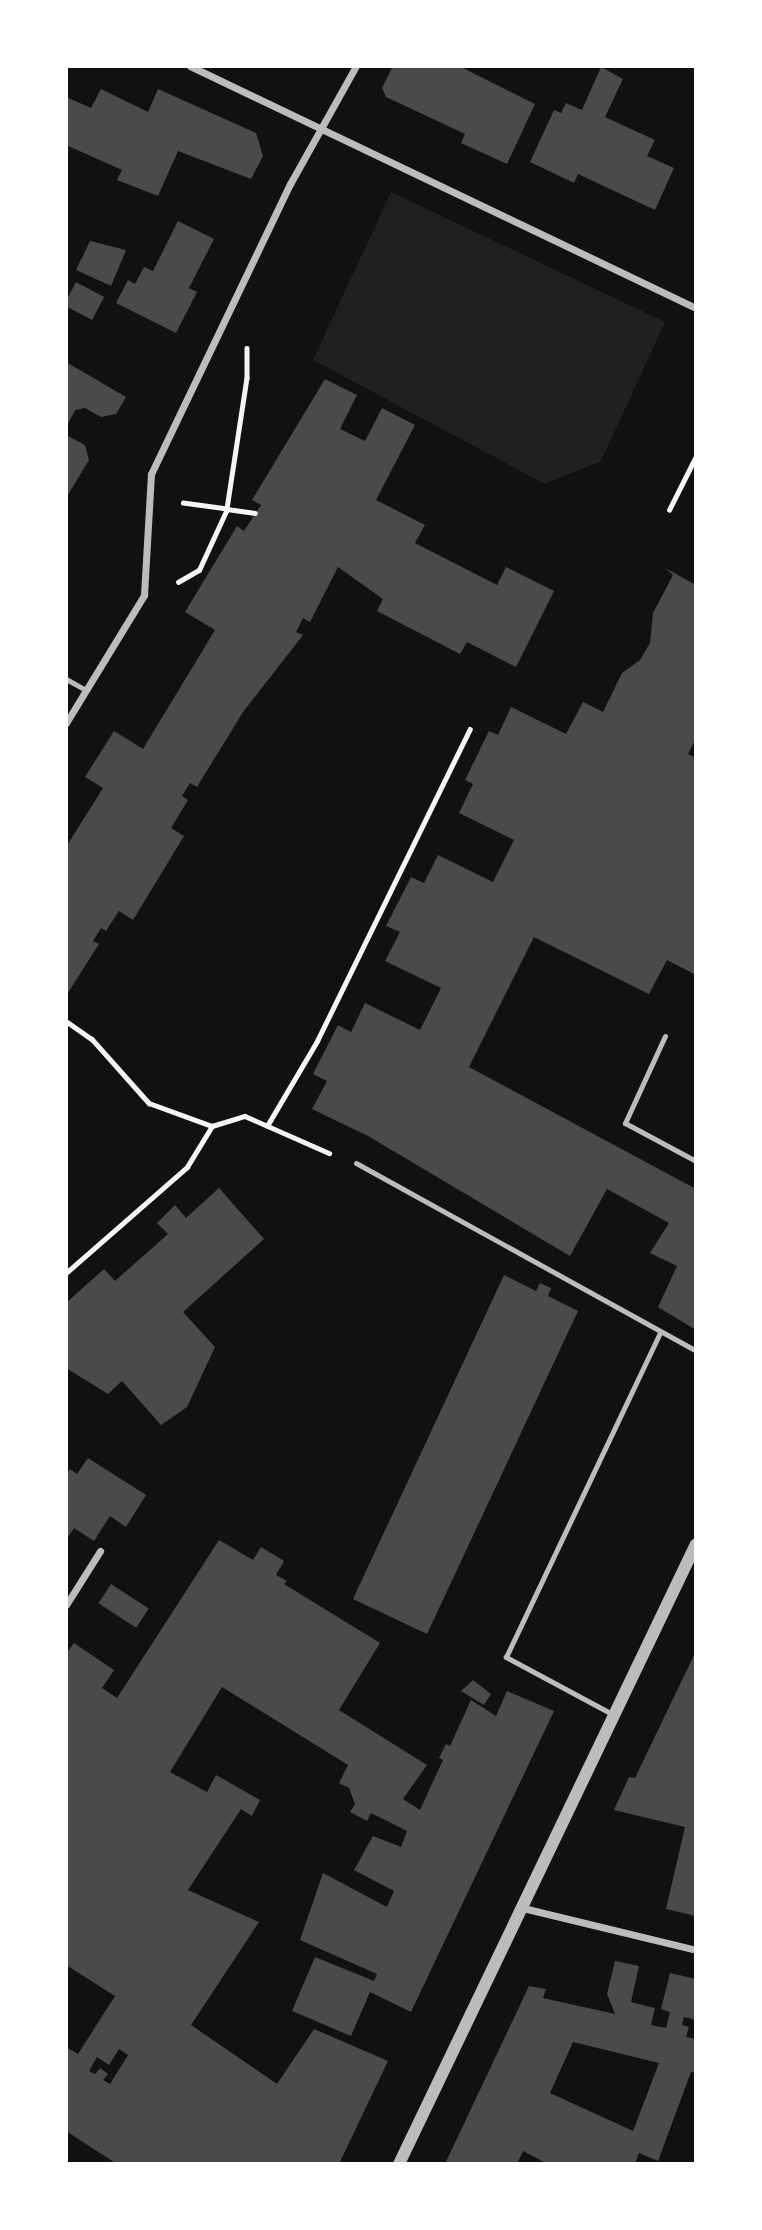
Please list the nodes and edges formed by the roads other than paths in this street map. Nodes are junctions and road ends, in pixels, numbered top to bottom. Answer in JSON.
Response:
{"nodes":[{"id":1,"x":190,"y":66,"type":"edge"},
{"id":2,"x":356,"y":66,"type":"edge"},
{"id":3,"x":324,"y":129,"type":"junction"},
{"id":4,"x":695,"y":308,"type":"edge"},
{"id":5,"x":66,"y":679,"type":"edge"},
{"id":6,"x":86,"y":690,"type":"junction"},
{"id":7,"x":66,"y":723,"type":"edge"},
{"id":8,"x":665,"y":1036,"type":"dead end"},
{"id":9,"x":695,"y":1161,"type":"edge"},
{"id":10,"x":356,"y":1163,"type":"road end"},
{"id":11,"x":660,"y":1332,"type":"junction"},
{"id":12,"x":695,"y":1351,"type":"edge"},
{"id":13,"x":695,"y":1544,"type":"edge"},
{"id":14,"x":100,"y":1551,"type":"dead end"},
{"id":15,"x":66,"y":1605,"type":"edge"},
{"id":16,"x":614,"y":1716,"type":"junction"},
{"id":17,"x":523,"y":1908,"type":"junction"},
{"id":18,"x":695,"y":1950,"type":"edge"},
{"id":19,"x":399,"y":2164,"type":"edge"}],
"edges":[{"from":1,"to":3,"type":"street"},
{"from":2,"to":3,"type":"street"},
{"from":3,"to":4,"type":"street"},
{"from":3,"to":6,"type":"street"},
{"from":5,"to":6,"type":"lane"},
{"from":6,"to":7,"type":"street"},
{"from":8,"to":9,"type":"lane"},
{"from":10,"to":11,"type":"lane"},
{"from":11,"to":12,"type":"lane"},
{"from":11,"to":16,"type":"lane"},
{"from":13,"to":16,"type":"street"},
{"from":14,"to":15,"type":"street"},
{"from":16,"to":17,"type":"street"},
{"from":17,"to":18,"type":"street"},
{"from":17,"to":19,"type":"street"}]}
